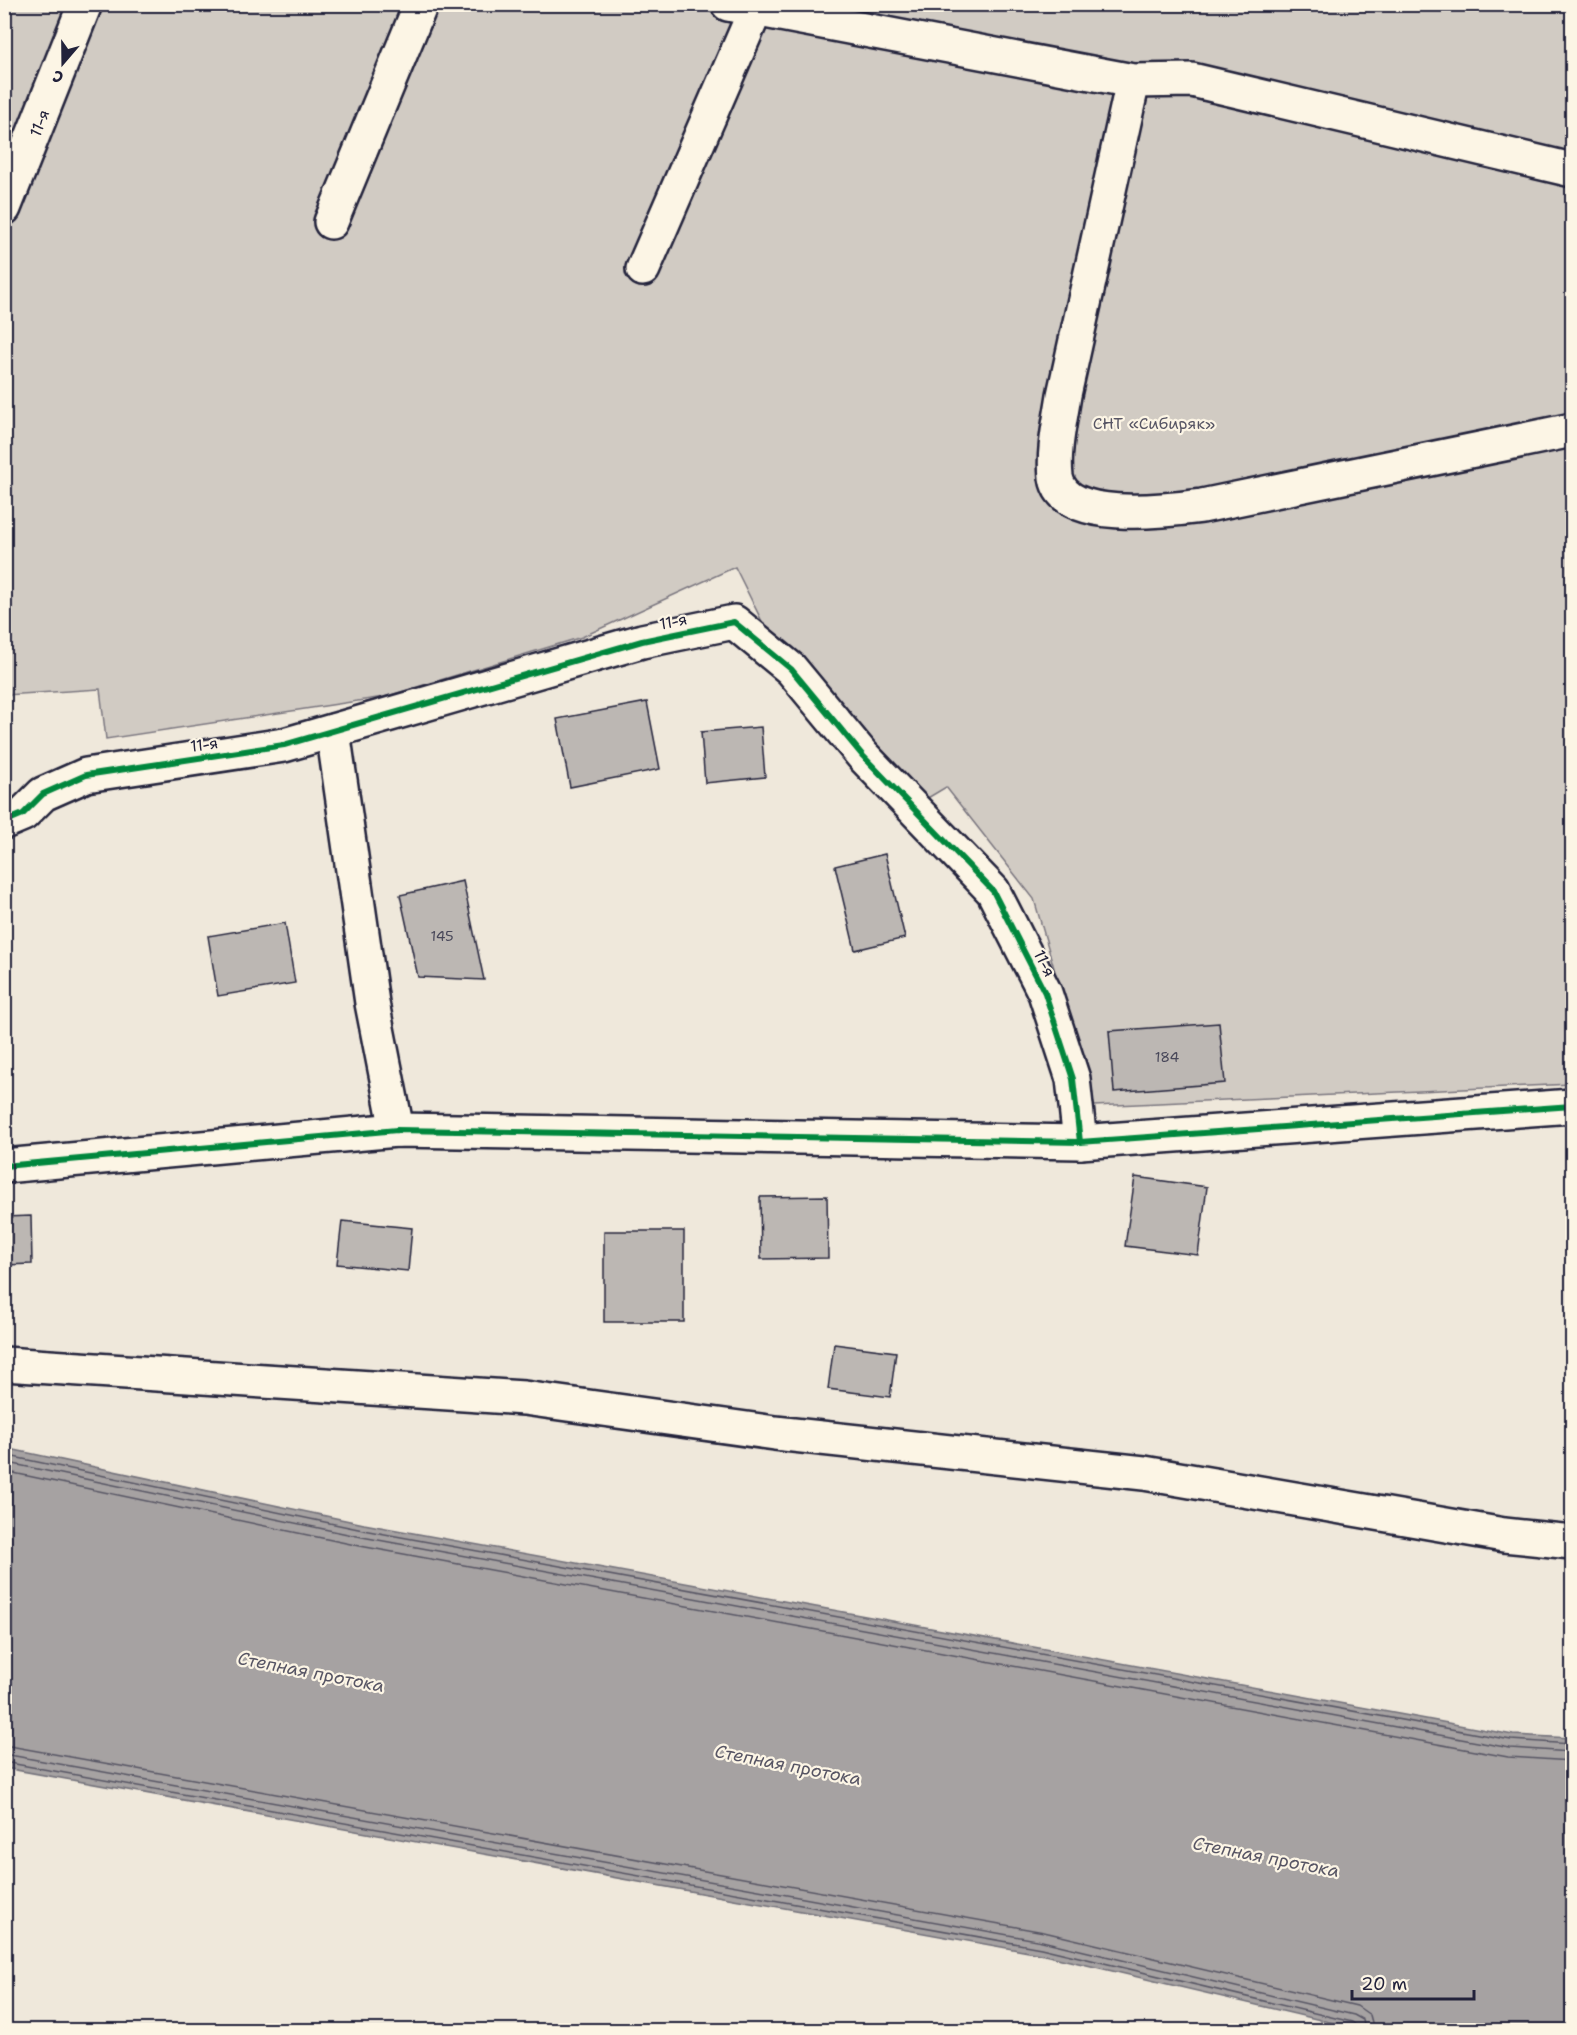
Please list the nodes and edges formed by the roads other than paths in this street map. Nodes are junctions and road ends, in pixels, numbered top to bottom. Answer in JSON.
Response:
{"nodes":[{"id":1,"x":85,"y":4,"type":"edge"},
{"id":2,"x":421,"y":4,"type":"edge"},
{"id":3,"x":741,"y":8,"type":"edge"},
{"id":4,"x":1133,"y":81,"type":"junction"},
{"id":5,"x":1572,"y":170,"type":"edge"},
{"id":6,"x":4,"y":208,"type":"edge"},
{"id":7,"x":331,"y":222,"type":"dead end"},
{"id":8,"x":643,"y":270,"type":"dead end"},
{"id":9,"x":1572,"y":430,"type":"edge"},
{"id":10,"x":333,"y":731,"type":"junction"},
{"id":11,"x":4,"y":822,"type":"edge"},
{"id":12,"x":1572,"y":1106,"type":"edge"},
{"id":13,"x":397,"y":1130,"type":"junction"},
{"id":14,"x":1080,"y":1142,"type":"junction"},
{"id":15,"x":4,"y":1166,"type":"edge"},
{"id":16,"x":4,"y":1364,"type":"edge"},
{"id":17,"x":1572,"y":1542,"type":"edge"}],
"edges":[{"from":1,"to":6,"type":"street","name":"11-я"},
{"from":2,"to":7,"type":"street"},
{"from":3,"to":4,"type":"street"},
{"from":3,"to":8,"type":"street"},
{"from":4,"to":5,"type":"street"},
{"from":4,"to":9,"type":"street"},
{"from":10,"to":11,"type":"street","name":"11-я"},
{"from":10,"to":13,"type":"street"},
{"from":10,"to":14,"type":"street","name":"11-я"},
{"from":12,"to":14,"type":"street"},
{"from":13,"to":14,"type":"street"},
{"from":13,"to":15,"type":"street"},
{"from":16,"to":17,"type":"street"}]}
